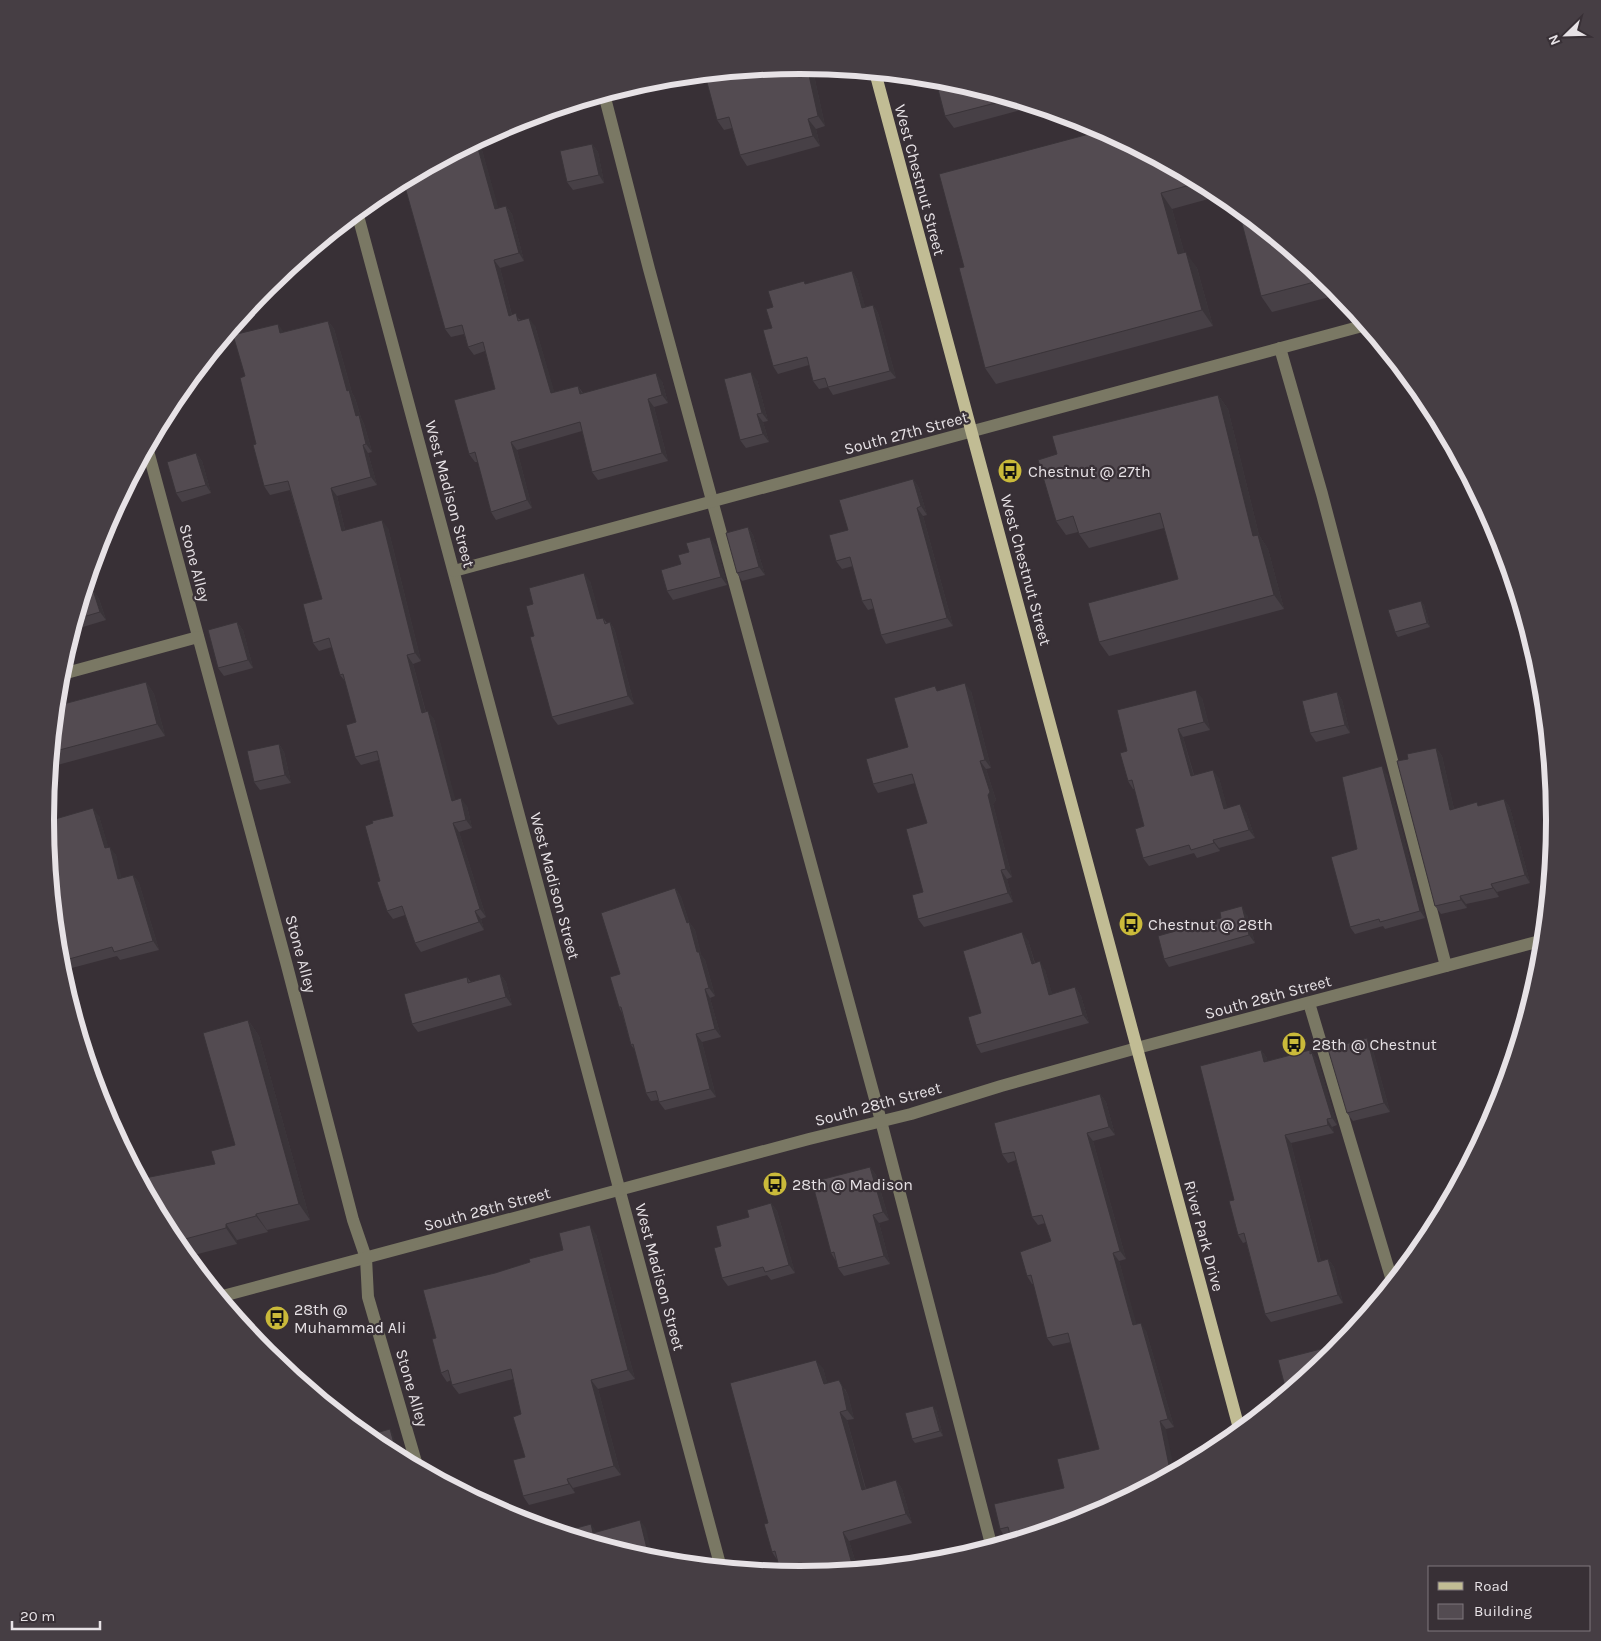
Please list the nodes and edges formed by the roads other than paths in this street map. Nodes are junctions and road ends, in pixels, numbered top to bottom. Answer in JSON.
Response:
{"nodes":[{"id":1,"x":877,"y":78,"type":"edge"},
{"id":2,"x":605,"y":99,"type":"edge"},
{"id":3,"x":359,"y":219,"type":"edge"},
{"id":4,"x":1361,"y":326,"type":"edge"},
{"id":5,"x":1280,"y":348,"type":"junction"},
{"id":6,"x":972,"y":432,"type":"junction"},
{"id":7,"x":149,"y":456,"type":"edge"},
{"id":8,"x":712,"y":502,"type":"junction"},
{"id":9,"x":454,"y":571,"type":"junction"},
{"id":10,"x":198,"y":637,"type":"junction"},
{"id":11,"x":69,"y":672,"type":"edge"},
{"id":12,"x":1537,"y":942,"type":"edge"},
{"id":13,"x":1446,"y":966,"type":"junction"},
{"id":14,"x":1309,"y":1003,"type":"junction"},
{"id":15,"x":1137,"y":1048,"type":"junction"},
{"id":16,"x":882,"y":1122,"type":"junction"},
{"id":17,"x":619,"y":1190,"type":"junction"},
{"id":18,"x":366,"y":1258,"type":"junction"},
{"id":19,"x":1391,"y":1277,"type":"edge"},
{"id":20,"x":225,"y":1295,"type":"edge"},
{"id":21,"x":1238,"y":1425,"type":"edge"},
{"id":22,"x":416,"y":1460,"type":"edge"},
{"id":23,"x":991,"y":1543,"type":"edge"},
{"id":24,"x":720,"y":1563,"type":"edge"}],
"edges":[{"from":1,"to":6,"type":"main road","name":"West Chestnut Street"},
{"from":2,"to":8,"type":"street"},
{"from":3,"to":9,"type":"street","name":"West Madison Street"},
{"from":4,"to":5,"type":"street","name":"South 27th Street"},
{"from":5,"to":6,"type":"street","name":"South 27th Street"},
{"from":5,"to":13,"type":"street"},
{"from":6,"to":8,"type":"street","name":"South 27th Street"},
{"from":6,"to":15,"type":"main road","name":"West Chestnut Street"},
{"from":7,"to":10,"type":"street","name":"Stone Alley"},
{"from":8,"to":9,"type":"street","name":"South 27th Street"},
{"from":8,"to":16,"type":"street"},
{"from":9,"to":17,"type":"street","name":"West Madison Street"},
{"from":10,"to":11,"type":"street"},
{"from":10,"to":18,"type":"street","name":"Stone Alley"},
{"from":12,"to":13,"type":"street","name":"South 28th Street"},
{"from":13,"to":14,"type":"street","name":"South 28th Street"},
{"from":14,"to":15,"type":"street","name":"South 28th Street"},
{"from":14,"to":19,"type":"street"},
{"from":15,"to":16,"type":"street","name":"South 28th Street"},
{"from":15,"to":21,"type":"main road","name":"River Park Drive"},
{"from":16,"to":17,"type":"street","name":"South 28th Street"},
{"from":16,"to":23,"type":"street"},
{"from":17,"to":18,"type":"street","name":"South 28th Street"},
{"from":17,"to":24,"type":"street","name":"West Madison Street"},
{"from":18,"to":20,"type":"street","name":"South 28th Street"},
{"from":18,"to":22,"type":"street","name":"Stone Alley"}]}
